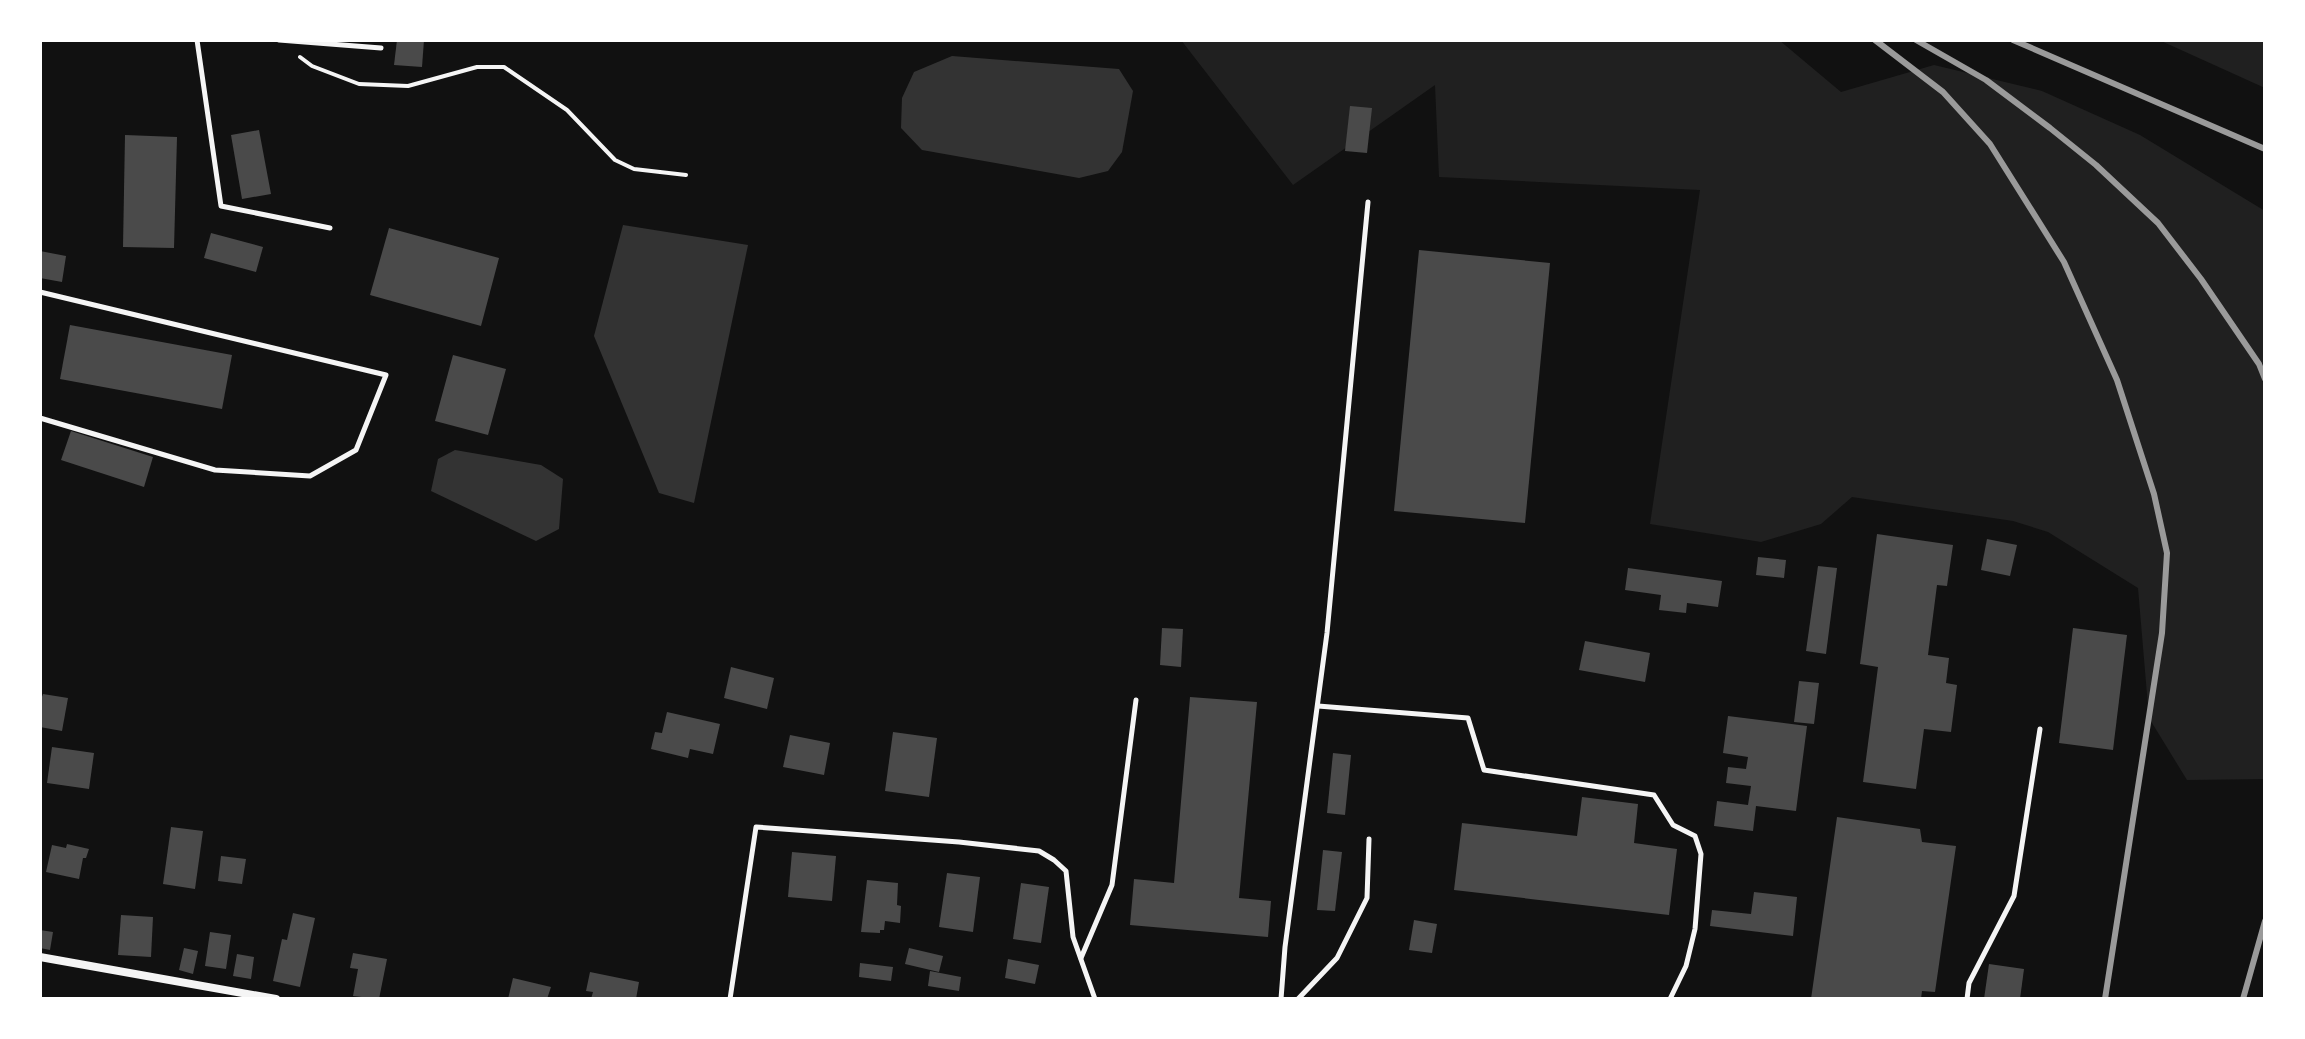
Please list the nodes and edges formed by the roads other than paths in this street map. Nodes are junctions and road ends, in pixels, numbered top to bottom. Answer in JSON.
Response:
{"nodes":[{"id":1,"x":197,"y":40,"type":"edge"},
{"id":2,"x":280,"y":40,"type":"edge"},
{"id":3,"x":381,"y":48,"type":"dead end"},
{"id":4,"x":1368,"y":202,"type":"dead end"},
{"id":5,"x":330,"y":228,"type":"dead end"},
{"id":6,"x":40,"y":292,"type":"edge"},
{"id":7,"x":40,"y":418,"type":"edge"},
{"id":8,"x":1136,"y":700,"type":"dead end"},
{"id":9,"x":1318,"y":706,"type":"junction"},
{"id":10,"x":2040,"y":729,"type":"dead end"},
{"id":11,"x":1369,"y":839,"type":"dead end"},
{"id":12,"x":40,"y":957,"type":"edge"},
{"id":13,"x":1081,"y":959,"type":"junction"},
{"id":14,"x":217,"y":988,"type":"junction"},
{"id":15,"x":216,"y":999,"type":"edge"},
{"id":16,"x":276,"y":999,"type":"edge"},
{"id":17,"x":730,"y":999,"type":"edge"},
{"id":18,"x":1095,"y":999,"type":"edge"},
{"id":19,"x":1281,"y":999,"type":"edge"},
{"id":20,"x":1298,"y":999,"type":"edge"},
{"id":21,"x":1670,"y":999,"type":"edge"},
{"id":22,"x":1967,"y":999,"type":"edge"}],
"edges":[{"from":1,"to":5,"type":"lane"},
{"from":2,"to":3,"type":"lane"},
{"from":4,"to":9,"type":"lane"},
{"from":6,"to":7,"type":"lane"},
{"from":8,"to":13,"type":"lane"},
{"from":9,"to":19,"type":"lane"},
{"from":9,"to":21,"type":"lane"},
{"from":10,"to":22,"type":"lane"},
{"from":11,"to":20,"type":"lane"},
{"from":12,"to":14,"type":"street"},
{"from":13,"to":17,"type":"lane"},
{"from":13,"to":18,"type":"lane"},
{"from":14,"to":15,"type":"street"},
{"from":14,"to":16,"type":"street"}]}
